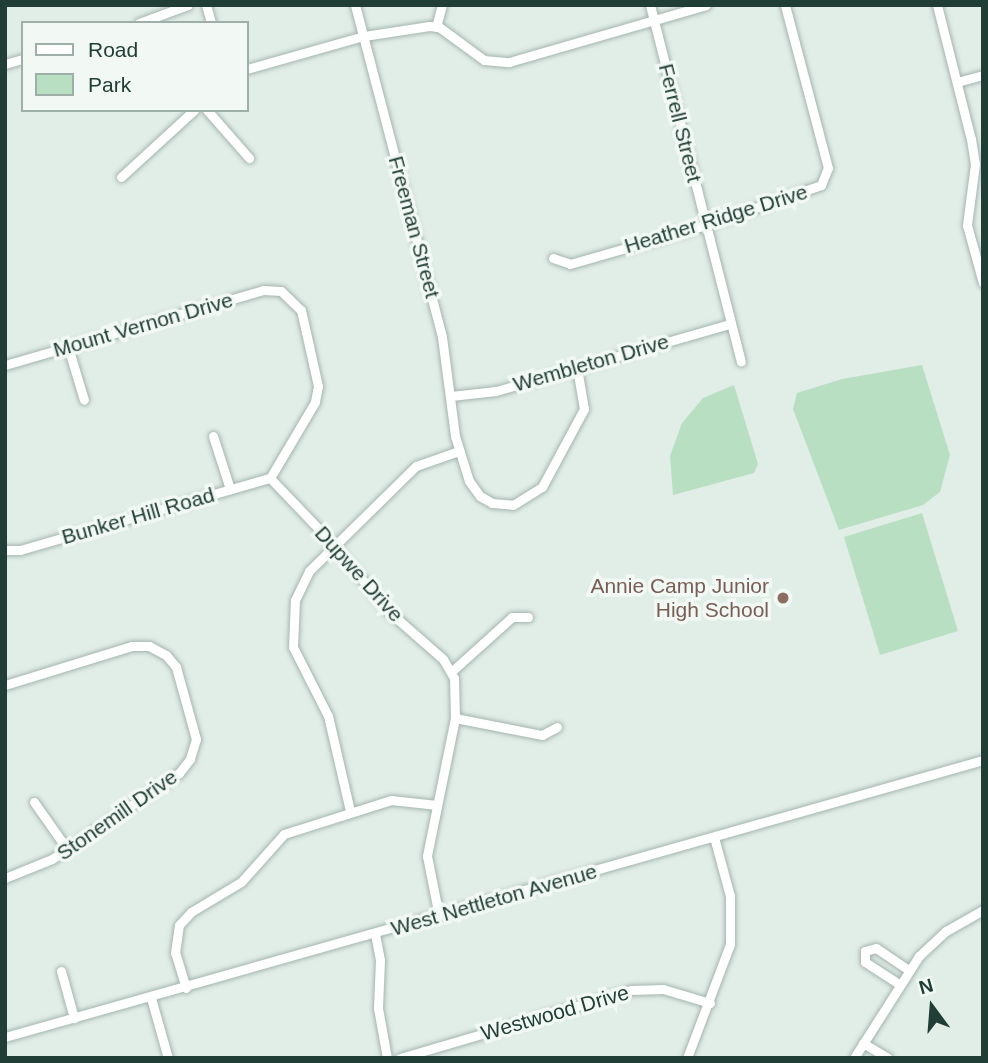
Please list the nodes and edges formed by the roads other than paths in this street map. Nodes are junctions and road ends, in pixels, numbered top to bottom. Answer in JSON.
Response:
{"nodes":[{"id":1,"x":188,"y":5,"type":"edge"},
{"id":2,"x":355,"y":5,"type":"edge"},
{"id":3,"x":442,"y":5,"type":"edge"},
{"id":4,"x":650,"y":5,"type":"edge"},
{"id":5,"x":706,"y":5,"type":"edge"},
{"id":6,"x":785,"y":5,"type":"edge"},
{"id":7,"x":937,"y":5,"type":"edge"},
{"id":8,"x":144,"y":21,"type":"edge"},
{"id":9,"x":654,"y":21,"type":"junction"},
{"id":10,"x":436,"y":27,"type":"junction"},
{"id":11,"x":364,"y":36,"type":"junction"},
{"id":12,"x":248,"y":69,"type":"edge"},
{"id":13,"x":983,"y":75,"type":"edge"},
{"id":14,"x":957,"y":82,"type":"junction"},
{"id":15,"x":192,"y":112,"type":"edge"},
{"id":16,"x":209,"y":112,"type":"edge"},
{"id":17,"x":249,"y":158,"type":"dead end"},
{"id":18,"x":121,"y":177,"type":"dead end"},
{"id":19,"x":706,"y":225,"type":"junction"},
{"id":20,"x":553,"y":258,"type":"dead end"},
{"id":21,"x":983,"y":283,"type":"edge"},
{"id":22,"x":730,"y":324,"type":"junction"},
{"id":23,"x":68,"y":347,"type":"junction"},
{"id":24,"x":741,"y":362,"type":"dead end"},
{"id":25,"x":5,"y":365,"type":"edge"},
{"id":26,"x":577,"y":368,"type":"junction"},
{"id":27,"x":450,"y":396,"type":"junction"},
{"id":28,"x":84,"y":400,"type":"dead end"},
{"id":29,"x":213,"y":436,"type":"dead end"},
{"id":30,"x":459,"y":451,"type":"junction"},
{"id":31,"x":270,"y":478,"type":"junction"},
{"id":32,"x":230,"y":489,"type":"junction"},
{"id":33,"x":335,"y":546,"type":"junction"},
{"id":34,"x":5,"y":550,"type":"edge"},
{"id":35,"x":528,"y":617,"type":"dead end"},
{"id":36,"x":451,"y":672,"type":"junction"},
{"id":37,"x":5,"y":685,"type":"edge"},
{"id":38,"x":455,"y":718,"type":"junction"},
{"id":39,"x":557,"y":727,"type":"dead end"},
{"id":40,"x":983,"y":760,"type":"edge"},
{"id":41,"x":34,"y":802,"type":"dead end"},
{"id":42,"x":437,"y":806,"type":"junction"},
{"id":43,"x":350,"y":811,"type":"junction"},
{"id":44,"x":714,"y":836,"type":"junction"},
{"id":45,"x":67,"y":849,"type":"junction"},
{"id":46,"x":5,"y":878,"type":"edge"},
{"id":47,"x":983,"y":911,"type":"edge"},
{"id":48,"x":439,"y":916,"type":"junction"},
{"id":49,"x":375,"y":934,"type":"junction"},
{"id":50,"x":909,"y":970,"type":"junction"},
{"id":51,"x":61,"y":971,"type":"dead end"},
{"id":52,"x":899,"y":984,"type":"junction"},
{"id":53,"x":186,"y":988,"type":"junction"},
{"id":54,"x":151,"y":998,"type":"junction"},
{"id":55,"x":710,"y":1003,"type":"junction"},
{"id":56,"x":74,"y":1018,"type":"junction"},
{"id":57,"x":5,"y":1037,"type":"edge"},
{"id":58,"x":863,"y":1043,"type":"junction"},
{"id":59,"x":168,"y":1058,"type":"edge"},
{"id":60,"x":387,"y":1058,"type":"edge"},
{"id":61,"x":400,"y":1058,"type":"edge"},
{"id":62,"x":687,"y":1058,"type":"edge"},
{"id":63,"x":854,"y":1058,"type":"edge"},
{"id":64,"x":888,"y":1058,"type":"edge"}],
"edges":[{"from":1,"to":8,"type":"street"},
{"from":2,"to":11,"type":"street","name":"Freeman Street"},
{"from":3,"to":10,"type":"street"},
{"from":4,"to":9,"type":"street","name":"Ferrell Street"},
{"from":5,"to":9,"type":"street"},
{"from":6,"to":19,"type":"street","name":"Heather Ridge Drive"},
{"from":7,"to":14,"type":"street"},
{"from":9,"to":10,"type":"street"},
{"from":9,"to":19,"type":"street","name":"Ferrell Street"},
{"from":10,"to":11,"type":"street"},
{"from":11,"to":12,"type":"street"},
{"from":11,"to":27,"type":"street","name":"Freeman Street"},
{"from":13,"to":14,"type":"street"},
{"from":14,"to":21,"type":"street"},
{"from":15,"to":18,"type":"street"},
{"from":16,"to":17,"type":"street"},
{"from":19,"to":20,"type":"street","name":"Heather Ridge Drive"},
{"from":19,"to":22,"type":"street","name":"Ferrell Street"},
{"from":22,"to":24,"type":"street","name":"Ferrell Street"},
{"from":22,"to":26,"type":"street","name":"Wembleton Drive"},
{"from":23,"to":25,"type":"street","name":"Mount Vernon Drive"},
{"from":23,"to":28,"type":"street"},
{"from":23,"to":31,"type":"street","name":"Mount Vernon Drive"},
{"from":26,"to":27,"type":"street","name":"Wembleton Drive"},
{"from":26,"to":30,"type":"street","name":"Freeman Street"},
{"from":27,"to":30,"type":"street","name":"Freeman Street"},
{"from":29,"to":32,"type":"street"},
{"from":30,"to":33,"type":"street"},
{"from":31,"to":32,"type":"street","name":"Bunker Hill Road"},
{"from":31,"to":33,"type":"street","name":"Dupwe Drive"},
{"from":32,"to":34,"type":"street","name":"Bunker Hill Road"},
{"from":33,"to":36,"type":"street","name":"Dupwe Drive"},
{"from":33,"to":43,"type":"street"},
{"from":35,"to":36,"type":"street"},
{"from":36,"to":38,"type":"street"},
{"from":37,"to":45,"type":"street","name":"Stonemill Drive"},
{"from":38,"to":39,"type":"street"},
{"from":38,"to":42,"type":"street"},
{"from":40,"to":44,"type":"street","name":"West Nettleton Avenue"},
{"from":41,"to":45,"type":"street"},
{"from":42,"to":43,"type":"street"},
{"from":42,"to":48,"type":"street"},
{"from":43,"to":53,"type":"street"},
{"from":44,"to":48,"type":"street","name":"West Nettleton Avenue"},
{"from":44,"to":55,"type":"street"},
{"from":45,"to":46,"type":"street","name":"Stonemill Drive"},
{"from":47,"to":50,"type":"street"},
{"from":48,"to":49,"type":"street","name":"West Nettleton Avenue"},
{"from":49,"to":53,"type":"street","name":"West Nettleton Avenue"},
{"from":49,"to":60,"type":"street"},
{"from":50,"to":52,"type":"street"},
{"from":50,"to":52,"type":"street"},
{"from":51,"to":56,"type":"street"},
{"from":52,"to":58,"type":"street"},
{"from":53,"to":54,"type":"street","name":"West Nettleton Avenue"},
{"from":54,"to":56,"type":"street","name":"West Nettleton Avenue"},
{"from":54,"to":59,"type":"street"},
{"from":55,"to":61,"type":"street","name":"Westwood Drive"},
{"from":55,"to":62,"type":"street"},
{"from":56,"to":57,"type":"street","name":"West Nettleton Avenue"},
{"from":58,"to":63,"type":"street"},
{"from":58,"to":64,"type":"street"}]}
